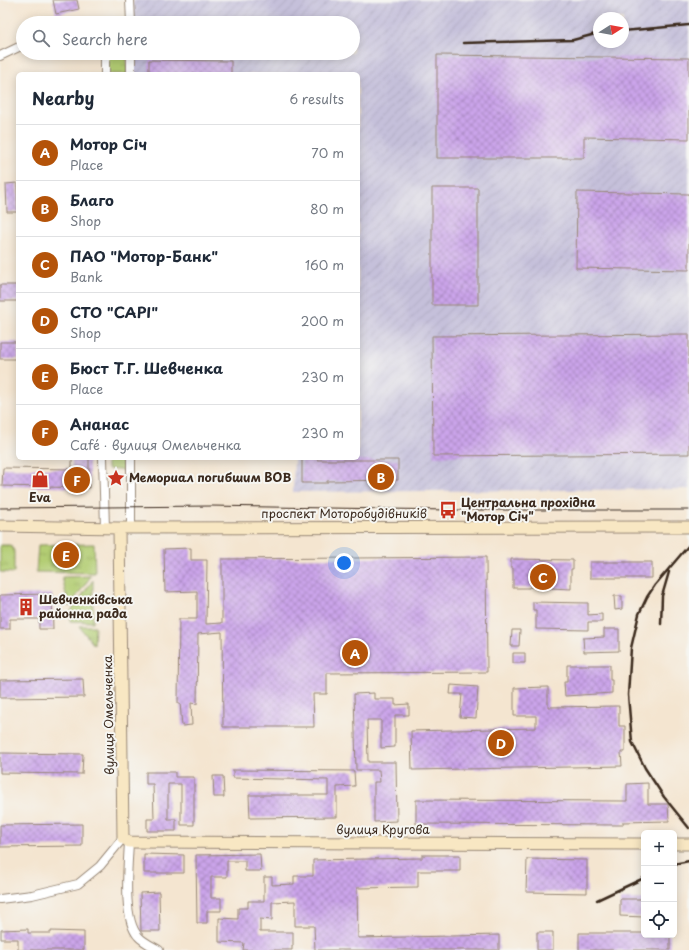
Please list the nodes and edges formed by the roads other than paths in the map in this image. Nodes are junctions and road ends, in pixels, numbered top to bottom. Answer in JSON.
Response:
{"nodes":[{"id":1,"x":130,"y":0,"type":"edge"},
{"id":2,"x":131,"y":16,"type":"edge"},
{"id":3,"x":16,"y":48,"type":"edge"},
{"id":4,"x":0,"y":56,"type":"edge"},
{"id":5,"x":105,"y":60,"type":"edge"},
{"id":6,"x":131,"y":60,"type":"edge"},
{"id":7,"x":105,"y":72,"type":"edge"},
{"id":8,"x":131,"y":72,"type":"edge"},
{"id":9,"x":103,"y":460,"type":"edge"},
{"id":10,"x":131,"y":460,"type":"edge"},
{"id":11,"x":0,"y":526,"type":"edge"},
{"id":12,"x":131,"y":527,"type":"junction"},
{"id":13,"x":689,"y":527,"type":"edge"},
{"id":14,"x":105,"y":528,"type":"junction"},
{"id":15,"x":119,"y":528,"type":"junction"},
{"id":16,"x":126,"y":840,"type":"junction"},
{"id":17,"x":641,"y":844,"type":"edge"},
{"id":18,"x":677,"y":844,"type":"edge"},
{"id":19,"x":689,"y":844,"type":"edge"},
{"id":20,"x":0,"y":899,"type":"edge"},
{"id":21,"x":159,"y":950,"type":"edge"}],
"edges":[{"from":1,"to":2,"type":"street"},
{"from":3,"to":4,"type":"street"},
{"from":5,"to":7,"type":"street"},
{"from":6,"to":8,"type":"street"},
{"from":9,"to":14,"type":"street"},
{"from":10,"to":12,"type":"street"},
{"from":11,"to":14,"type":"street","name":"проспект Моторобудівників"},
{"from":12,"to":13,"type":"street","name":"проспект Моторобудівників"},
{"from":12,"to":15,"type":"street","name":"проспект Моторобудівників"},
{"from":14,"to":15,"type":"street","name":"проспект Моторобудівників"},
{"from":15,"to":16,"type":"street","name":"вулиця Омельченка"},
{"from":16,"to":17,"type":"street","name":"вулиця Кругова"},
{"from":16,"to":20,"type":"street"},
{"from":16,"to":21,"type":"street"},
{"from":18,"to":19,"type":"street"}]}
